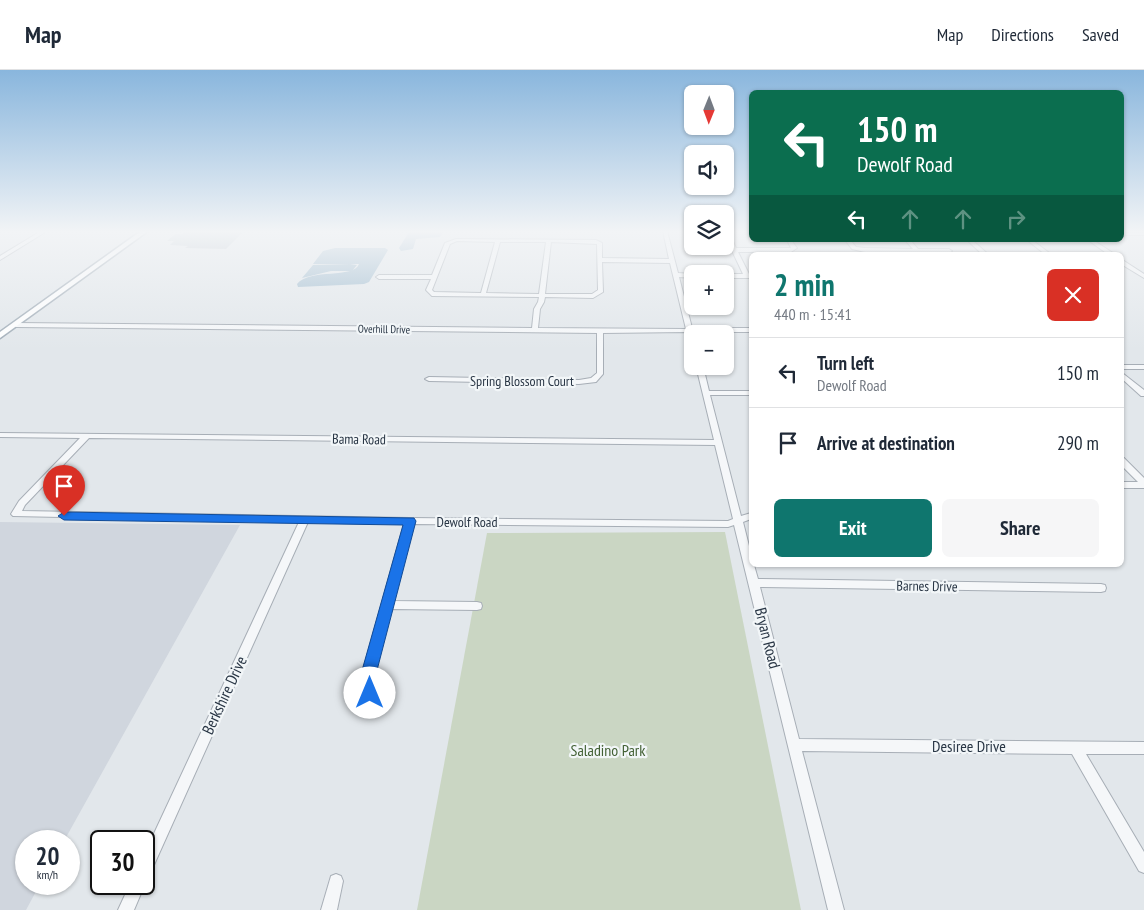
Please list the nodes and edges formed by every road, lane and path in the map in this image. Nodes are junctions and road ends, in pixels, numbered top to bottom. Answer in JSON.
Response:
{"nodes":[{"id":1,"x":91,"y":270,"type":"edge"},
{"id":2,"x":437,"y":270,"type":"edge"},
{"id":3,"x":490,"y":270,"type":"edge"},
{"id":4,"x":545,"y":270,"type":"edge"},
{"id":5,"x":600,"y":270,"type":"edge"},
{"id":6,"x":675,"y":270,"type":"edge"},
{"id":7,"x":379,"y":276,"type":"dead end"},
{"id":8,"x":677,"y":276,"type":"junction"},
{"id":9,"x":684,"y":276,"type":"edge"},
{"id":10,"x":734,"y":276,"type":"edge"},
{"id":11,"x":749,"y":276,"type":"edge"},
{"id":12,"x":434,"y":277,"type":"junction"},
{"id":13,"x":484,"y":295,"type":"junction"},
{"id":14,"x":542,"y":295,"type":"junction"},
{"id":15,"x":16,"y":325,"type":"junction"},
{"id":16,"x":688,"y":325,"type":"edge"},
{"id":17,"x":749,"y":330,"type":"edge"},
{"id":18,"x":535,"y":331,"type":"junction"},
{"id":19,"x":600,"y":331,"type":"junction"},
{"id":20,"x":734,"y":331,"type":"edge"},
{"id":21,"x":684,"y":332,"type":"edge"},
{"id":22,"x":0,"y":336,"type":"edge"},
{"id":23,"x":1124,"y":367,"type":"edge"},
{"id":24,"x":1144,"y":367,"type":"edge"},
{"id":25,"x":701,"y":375,"type":"edge"},
{"id":26,"x":1124,"y":377,"type":"edge"},
{"id":27,"x":429,"y":379,"type":"dead end"},
{"id":28,"x":749,"y":393,"type":"edge"},
{"id":29,"x":706,"y":394,"type":"junction"},
{"id":30,"x":1144,"y":394,"type":"edge"},
{"id":31,"x":0,"y":435,"type":"edge"},
{"id":32,"x":86,"y":437,"type":"junction"},
{"id":33,"x":719,"y":443,"type":"junction"},
{"id":34,"x":1124,"y":463,"type":"edge"},
{"id":35,"x":1144,"y":484,"type":"edge"},
{"id":36,"x":1124,"y":485,"type":"edge"},
{"id":37,"x":749,"y":516,"type":"edge"},
{"id":38,"x":305,"y":519,"type":"junction"},
{"id":39,"x":738,"y":519,"type":"junction"},
{"id":40,"x":410,"y":521,"type":"junction"},
{"id":41,"x":749,"y":563,"type":"edge"},
{"id":42,"x":750,"y":567,"type":"edge"},
{"id":43,"x":754,"y":583,"type":"junction"},
{"id":44,"x":1101,"y":588,"type":"dead end"},
{"id":45,"x":387,"y":605,"type":"junction"},
{"id":46,"x":477,"y":606,"type":"dead end"},
{"id":47,"x":370,"y":693,"type":"dead end"},
{"id":48,"x":795,"y":745,"type":"junction"},
{"id":49,"x":1075,"y":747,"type":"junction"},
{"id":50,"x":1144,"y":748,"type":"edge"},
{"id":51,"x":155,"y":847,"type":"edge"},
{"id":52,"x":1144,"y":866,"type":"edge"},
{"id":53,"x":336,"y":881,"type":"dead end"},
{"id":54,"x":133,"y":895,"type":"edge"},
{"id":55,"x":126,"y":910,"type":"edge"},
{"id":56,"x":329,"y":910,"type":"edge"},
{"id":57,"x":836,"y":910,"type":"edge"}],
"edges":[{"from":1,"to":15,"type":"main road"},
{"from":2,"to":12,"type":"street"},
{"from":3,"to":13,"type":"street"},
{"from":4,"to":14,"type":"street"},
{"from":5,"to":14,"type":"street"},
{"from":6,"to":8,"type":"street"},
{"from":7,"to":12,"type":"street"},
{"from":8,"to":9,"type":"street"},
{"from":8,"to":16,"type":"street"},
{"from":10,"to":11,"type":"street"},
{"from":12,"to":13,"type":"street"},
{"from":13,"to":14,"type":"street"},
{"from":14,"to":18,"type":"street"},
{"from":15,"to":18,"type":"street","name":"Overhill Drive"},
{"from":15,"to":22,"type":"main road"},
{"from":17,"to":20,"type":"street","name":"Overhill Drive"},
{"from":18,"to":19,"type":"street","name":"Overhill Drive"},
{"from":19,"to":21,"type":"street","name":"Overhill Drive"},
{"from":19,"to":27,"type":"street","name":"Spring Blossom Court"},
{"from":23,"to":24,"type":"street"},
{"from":25,"to":29,"type":"street","name":"Bryan Road"},
{"from":26,"to":30,"type":"street"},
{"from":28,"to":29,"type":"street"},
{"from":29,"to":33,"type":"street","name":"Bryan Road"},
{"from":31,"to":32,"type":"street","name":"Bama Road"},
{"from":32,"to":33,"type":"street","name":"Bama Road"},
{"from":32,"to":38,"type":"street","name":"Dewolf Road"},
{"from":33,"to":39,"type":"street","name":"Bryan Road"},
{"from":34,"to":35,"type":"street"},
{"from":35,"to":36,"type":"street"},
{"from":37,"to":39,"type":"street","name":"Dewolf Road"},
{"from":38,"to":40,"type":"street","name":"Dewolf Road"},
{"from":38,"to":51,"type":"street","name":"Berkshire Drive"},
{"from":39,"to":40,"type":"street","name":"Dewolf Road"},
{"from":39,"to":41,"type":"street","name":"Bryan Road"},
{"from":40,"to":45,"type":"street"},
{"from":42,"to":43,"type":"street","name":"Bryan Road"},
{"from":43,"to":44,"type":"street","name":"Barnes Drive"},
{"from":43,"to":48,"type":"street","name":"Bryan Road"},
{"from":45,"to":46,"type":"street"},
{"from":45,"to":47,"type":"street"},
{"from":48,"to":49,"type":"street","name":"Desiree Drive"},
{"from":48,"to":57,"type":"street","name":"Bryan Road"},
{"from":49,"to":50,"type":"street","name":"Desiree Drive"},
{"from":49,"to":52,"type":"street"},
{"from":53,"to":56,"type":"street"},
{"from":54,"to":55,"type":"street"}]}
